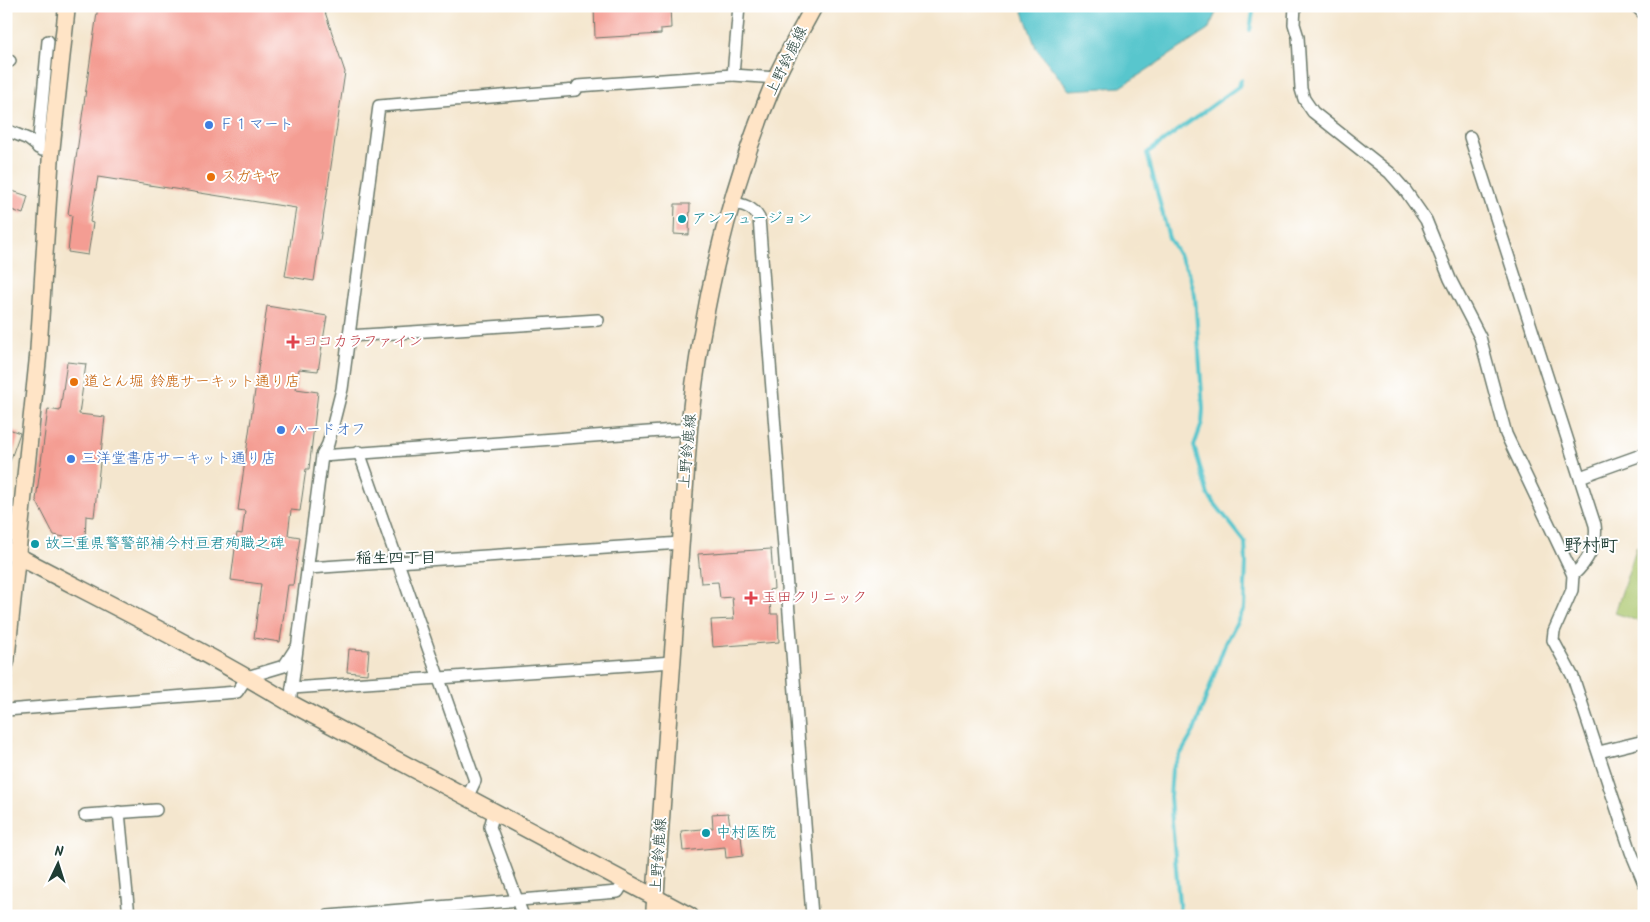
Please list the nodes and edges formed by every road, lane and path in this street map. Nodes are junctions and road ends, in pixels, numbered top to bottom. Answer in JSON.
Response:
{"nodes":[{"id":1,"x":67,"y":6,"type":"edge"},
{"id":2,"x":739,"y":6,"type":"edge"},
{"id":3,"x":814,"y":6,"type":"edge"},
{"id":4,"x":1296,"y":6,"type":"edge"},
{"id":5,"x":1636,"y":6,"type":"edge"},
{"id":6,"x":1644,"y":14,"type":"edge"},
{"id":7,"x":48,"y":41,"type":"dead end"},
{"id":8,"x":733,"y":74,"type":"junction"},
{"id":9,"x":776,"y":78,"type":"junction"},
{"id":10,"x":6,"y":130,"type":"edge"},
{"id":11,"x":1470,"y":138,"type":"dead end"},
{"id":12,"x":44,"y":151,"type":"junction"},
{"id":13,"x":731,"y":202,"type":"junction"},
{"id":14,"x":598,"y":320,"type":"dead end"},
{"id":15,"x":349,"y":336,"type":"junction"},
{"id":16,"x":689,"y":428,"type":"junction"},
{"id":17,"x":359,"y":452,"type":"junction"},
{"id":18,"x":1644,"y":454,"type":"edge"},
{"id":19,"x":322,"y":456,"type":"junction"},
{"id":20,"x":1580,"y":477,"type":"junction"},
{"id":21,"x":681,"y":543,"type":"junction"},
{"id":22,"x":11,"y":553,"type":"edge"},
{"id":23,"x":397,"y":562,"type":"junction"},
{"id":24,"x":308,"y":568,"type":"junction"},
{"id":25,"x":1573,"y":575,"type":"junction"},
{"id":26,"x":299,"y":643,"type":"junction"},
{"id":27,"x":7,"y":654,"type":"edge"},
{"id":28,"x":672,"y":662,"type":"junction"},
{"id":29,"x":6,"y":675,"type":"edge"},
{"id":30,"x":438,"y":676,"type":"junction"},
{"id":31,"x":247,"y":677,"type":"junction"},
{"id":32,"x":291,"y":695,"type":"junction"},
{"id":33,"x":6,"y":710,"type":"edge"},
{"id":34,"x":1644,"y":741,"type":"edge"},
{"id":35,"x":1599,"y":752,"type":"junction"},
{"id":36,"x":467,"y":798,"type":"junction"},
{"id":37,"x":156,"y":810,"type":"dead end"},
{"id":38,"x":119,"y":812,"type":"junction"},
{"id":39,"x":494,"y":813,"type":"junction"},
{"id":40,"x":85,"y":815,"type":"dead end"},
{"id":41,"x":624,"y":882,"type":"junction"},
{"id":42,"x":1644,"y":883,"type":"edge"},
{"id":43,"x":517,"y":898,"type":"junction"},
{"id":44,"x":656,"y":898,"type":"junction"},
{"id":45,"x":469,"y":910,"type":"edge"},
{"id":46,"x":355,"y":915,"type":"edge"},
{"id":47,"x":128,"y":916,"type":"edge"},
{"id":48,"x":328,"y":916,"type":"edge"},
{"id":49,"x":523,"y":916,"type":"edge"},
{"id":50,"x":654,"y":916,"type":"edge"},
{"id":51,"x":690,"y":916,"type":"edge"},
{"id":52,"x":812,"y":916,"type":"edge"}],
"edges":[{"from":1,"to":12,"type":"street"},
{"from":2,"to":8,"type":"street"},
{"from":3,"to":9,"type":"street","name":"上野鈴鹿線"},
{"from":4,"to":25,"type":"street"},
{"from":5,"to":6,"type":"street"},
{"from":7,"to":12,"type":"street"},
{"from":8,"to":9,"type":"street"},
{"from":8,"to":15,"type":"street"},
{"from":9,"to":13,"type":"street","name":"上野鈴鹿線"},
{"from":10,"to":12,"type":"street"},
{"from":11,"to":20,"type":"street"},
{"from":12,"to":22,"type":"street"},
{"from":13,"to":16,"type":"street","name":"上野鈴鹿線"},
{"from":13,"to":52,"type":"street"},
{"from":14,"to":15,"type":"street"},
{"from":15,"to":19,"type":"street"},
{"from":16,"to":17,"type":"street"},
{"from":16,"to":21,"type":"street","name":"上野鈴鹿線"},
{"from":17,"to":19,"type":"street"},
{"from":17,"to":23,"type":"street"},
{"from":18,"to":20,"type":"street"},
{"from":19,"to":24,"type":"street"},
{"from":20,"to":25,"type":"street"},
{"from":21,"to":23,"type":"street"},
{"from":21,"to":28,"type":"street","name":"上野鈴鹿線"},
{"from":22,"to":27,"type":"street"},
{"from":22,"to":31,"type":"street"},
{"from":23,"to":24,"type":"street"},
{"from":23,"to":30,"type":"street"},
{"from":24,"to":26,"type":"street"},
{"from":25,"to":35,"type":"street"},
{"from":26,"to":31,"type":"street"},
{"from":26,"to":32,"type":"street"},
{"from":27,"to":29,"type":"street"},
{"from":28,"to":30,"type":"street"},
{"from":28,"to":44,"type":"street","name":"上野鈴鹿線"},
{"from":30,"to":32,"type":"street"},
{"from":30,"to":36,"type":"street"},
{"from":31,"to":32,"type":"street"},
{"from":31,"to":33,"type":"street"},
{"from":32,"to":36,"type":"street"},
{"from":34,"to":35,"type":"street"},
{"from":35,"to":42,"type":"street"},
{"from":36,"to":39,"type":"street"},
{"from":37,"to":38,"type":"street"},
{"from":38,"to":40,"type":"street"},
{"from":38,"to":47,"type":"street"},
{"from":39,"to":41,"type":"street"},
{"from":39,"to":43,"type":"street"},
{"from":41,"to":43,"type":"street"},
{"from":41,"to":44,"type":"street"},
{"from":43,"to":45,"type":"street"},
{"from":43,"to":49,"type":"street"},
{"from":44,"to":50,"type":"street","name":"上野鈴鹿線"},
{"from":44,"to":51,"type":"street"},
{"from":45,"to":46,"type":"street"},
{"from":46,"to":48,"type":"street"}]}
